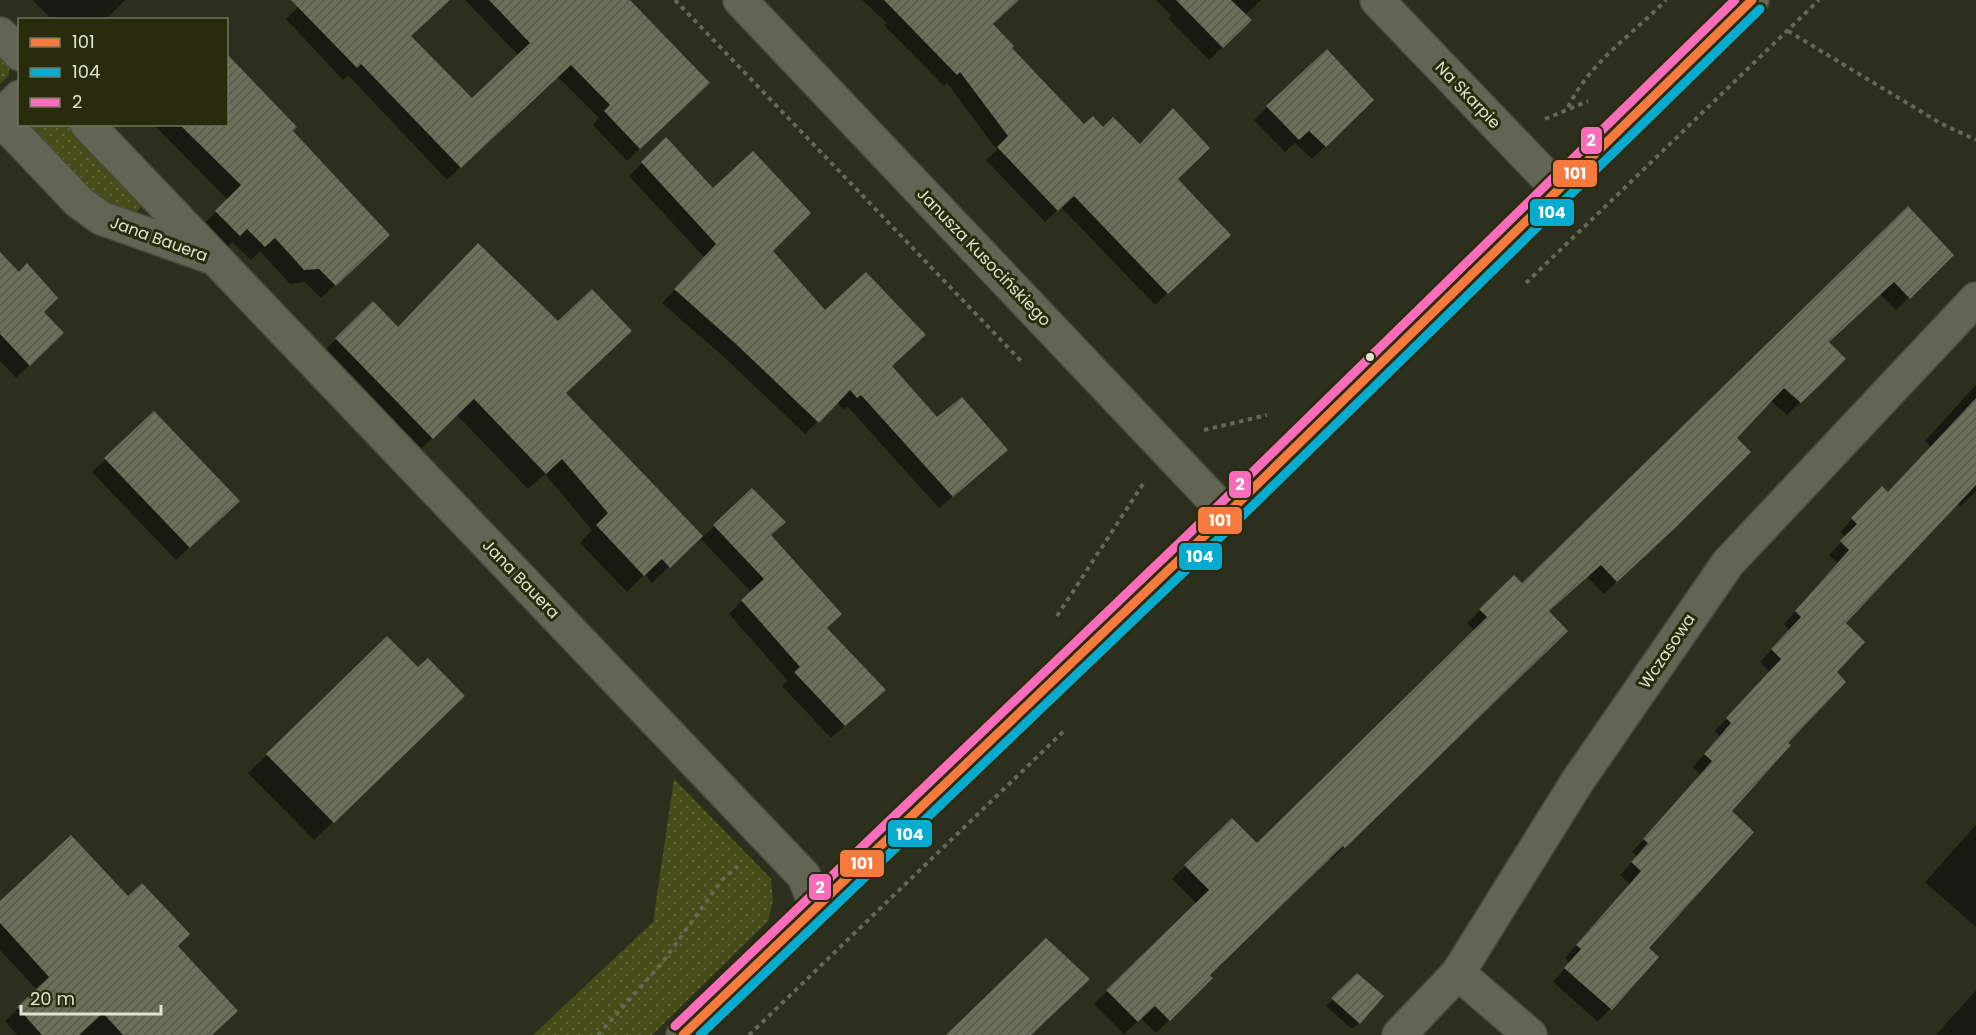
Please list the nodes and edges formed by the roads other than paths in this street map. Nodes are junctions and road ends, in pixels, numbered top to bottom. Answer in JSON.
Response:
{"nodes":[{"id":1,"x":740,"y":0,"type":"edge"},
{"id":2,"x":1377,"y":0,"type":"edge"},
{"id":3,"x":1752,"y":0,"type":"edge"},
{"id":4,"x":0,"y":34,"type":"edge"},
{"id":5,"x":18,"y":52,"type":"edge"},
{"id":6,"x":18,"y":99,"type":"edge"},
{"id":7,"x":0,"y":117,"type":"edge"},
{"id":8,"x":89,"y":126,"type":"edge"},
{"id":9,"x":1559,"y":190,"type":"junction"},
{"id":10,"x":215,"y":259,"type":"junction"},
{"id":11,"x":1976,"y":299,"type":"edge"},
{"id":12,"x":1227,"y":514,"type":"junction"},
{"id":13,"x":816,"y":907,"type":"junction"},
{"id":14,"x":1458,"y":973,"type":"junction"},
{"id":15,"x":683,"y":1035,"type":"edge"},
{"id":16,"x":1399,"y":1035,"type":"edge"},
{"id":17,"x":1530,"y":1035,"type":"edge"}],
"edges":[{"from":1,"to":12,"type":"street","name":"Janusza Kusocińskiego"},
{"from":2,"to":9,"type":"street","name":"Na Skarpie"},
{"from":3,"to":9,"type":"main road"},
{"from":4,"to":5,"type":"street"},
{"from":6,"to":7,"type":"street"},
{"from":7,"to":10,"type":"street","name":"Jana Bauera"},
{"from":8,"to":10,"type":"street","name":"Jana Bauera"},
{"from":9,"to":12,"type":"main road"},
{"from":10,"to":13,"type":"street","name":"Jana Bauera"},
{"from":11,"to":14,"type":"street","name":"Wczasowa"},
{"from":12,"to":13,"type":"main road"},
{"from":13,"to":15,"type":"main road"},
{"from":14,"to":16,"type":"street","name":"Wczasowa"},
{"from":14,"to":17,"type":"street"}]}
